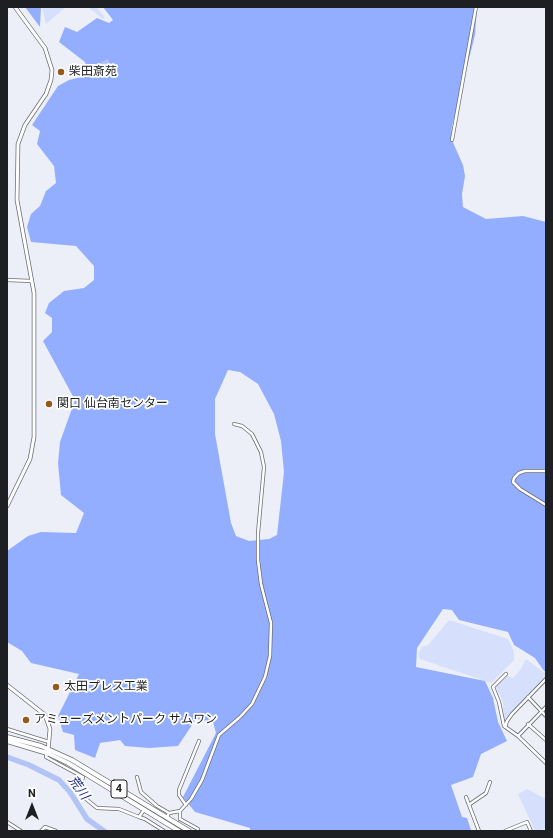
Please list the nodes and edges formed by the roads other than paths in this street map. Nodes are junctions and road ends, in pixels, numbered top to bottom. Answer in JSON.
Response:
{"nodes":[{"id":1,"x":15,"y":7,"type":"edge"},
{"id":2,"x":476,"y":7,"type":"edge"},
{"id":3,"x":452,"y":140,"type":"dead end"},
{"id":4,"x":7,"y":280,"type":"edge"},
{"id":5,"x":32,"y":281,"type":"junction"},
{"id":6,"x":234,"y":424,"type":"dead end"},
{"id":7,"x":546,"y":471,"type":"edge"},
{"id":8,"x":546,"y":504,"type":"edge"},
{"id":9,"x":7,"y":506,"type":"edge"},
{"id":10,"x":506,"y":674,"type":"dead end"},
{"id":11,"x":546,"y":679,"type":"edge"},
{"id":12,"x":7,"y":685,"type":"edge"},
{"id":13,"x":528,"y":697,"type":"junction"},
{"id":14,"x":546,"y":707,"type":"edge"},
{"id":15,"x":542,"y":712,"type":"junction"},
{"id":16,"x":546,"y":716,"type":"edge"},
{"id":17,"x":528,"y":724,"type":"junction"},
{"id":18,"x":506,"y":728,"type":"junction"},
{"id":19,"x":7,"y":729,"type":"edge"},
{"id":20,"x":518,"y":736,"type":"junction"},
{"id":21,"x":7,"y":737,"type":"edge"},
{"id":22,"x":546,"y":740,"type":"edge"},
{"id":23,"x":7,"y":741,"type":"edge"},
{"id":24,"x":199,"y":741,"type":"dead end"},
{"id":25,"x":50,"y":742,"type":"junction"},
{"id":26,"x":48,"y":751,"type":"junction"},
{"id":27,"x":546,"y":763,"type":"edge"},
{"id":28,"x":137,"y":777,"type":"dead end"},
{"id":29,"x":490,"y":782,"type":"dead end"},
{"id":30,"x":466,"y":797,"type":"dead end"},
{"id":31,"x":470,"y":804,"type":"junction"},
{"id":32,"x":186,"y":805,"type":"junction"},
{"id":33,"x":144,"y":810,"type":"junction"},
{"id":34,"x":180,"y":811,"type":"junction"},
{"id":35,"x":169,"y":813,"type":"junction"},
{"id":36,"x":139,"y":817,"type":"junction"},
{"id":37,"x":166,"y":819,"type":"junction"},
{"id":38,"x":7,"y":822,"type":"edge"},
{"id":39,"x":198,"y":829,"type":"dead end"},
{"id":40,"x":21,"y":831,"type":"edge"},
{"id":41,"x":41,"y":831,"type":"edge"},
{"id":42,"x":56,"y":831,"type":"edge"},
{"id":43,"x":164,"y":831,"type":"edge"},
{"id":44,"x":179,"y":831,"type":"edge"},
{"id":45,"x":189,"y":831,"type":"edge"},
{"id":46,"x":479,"y":831,"type":"edge"},
{"id":47,"x":505,"y":831,"type":"edge"},
{"id":48,"x":531,"y":831,"type":"edge"}],
"edges":[{"from":1,"to":5,"type":"street"},
{"from":2,"to":3,"type":"street"},
{"from":4,"to":5,"type":"street"},
{"from":5,"to":9,"type":"street"},
{"from":6,"to":32,"type":"street"},
{"from":7,"to":8,"type":"street"},
{"from":10,"to":18,"type":"street"},
{"from":11,"to":13,"type":"street"},
{"from":12,"to":25,"type":"street"},
{"from":13,"to":15,"type":"street"},
{"from":13,"to":18,"type":"street"},
{"from":14,"to":15,"type":"street"},
{"from":15,"to":16,"type":"street"},
{"from":15,"to":17,"type":"street"},
{"from":17,"to":20,"type":"street"},
{"from":17,"to":22,"type":"street"},
{"from":18,"to":20,"type":"street"},
{"from":19,"to":25,"type":"street"},
{"from":20,"to":27,"type":"street"},
{"from":21,"to":26,"type":"highway","number":"4"},
{"from":23,"to":26,"type":"highway","number":"4"},
{"from":24,"to":32,"type":"street"},
{"from":25,"to":26,"type":"street"},
{"from":26,"to":33,"type":"highway","number":"4"},
{"from":26,"to":36,"type":"street"},
{"from":26,"to":37,"type":"highway","number":"4"},
{"from":28,"to":35,"type":"street"},
{"from":29,"to":31,"type":"street"},
{"from":30,"to":31,"type":"street"},
{"from":31,"to":46,"type":"street"},
{"from":32,"to":34,"type":"street"},
{"from":33,"to":36,"type":"street"},
{"from":33,"to":44,"type":"highway","number":"4"},
{"from":34,"to":35,"type":"street"},
{"from":34,"to":39,"type":"street"},
{"from":35,"to":37,"type":"street"},
{"from":36,"to":43,"type":"street"},
{"from":37,"to":45,"type":"highway","number":"4"},
{"from":38,"to":40,"type":"street"},
{"from":41,"to":42,"type":"street"},
{"from":47,"to":48,"type":"street"}]}
